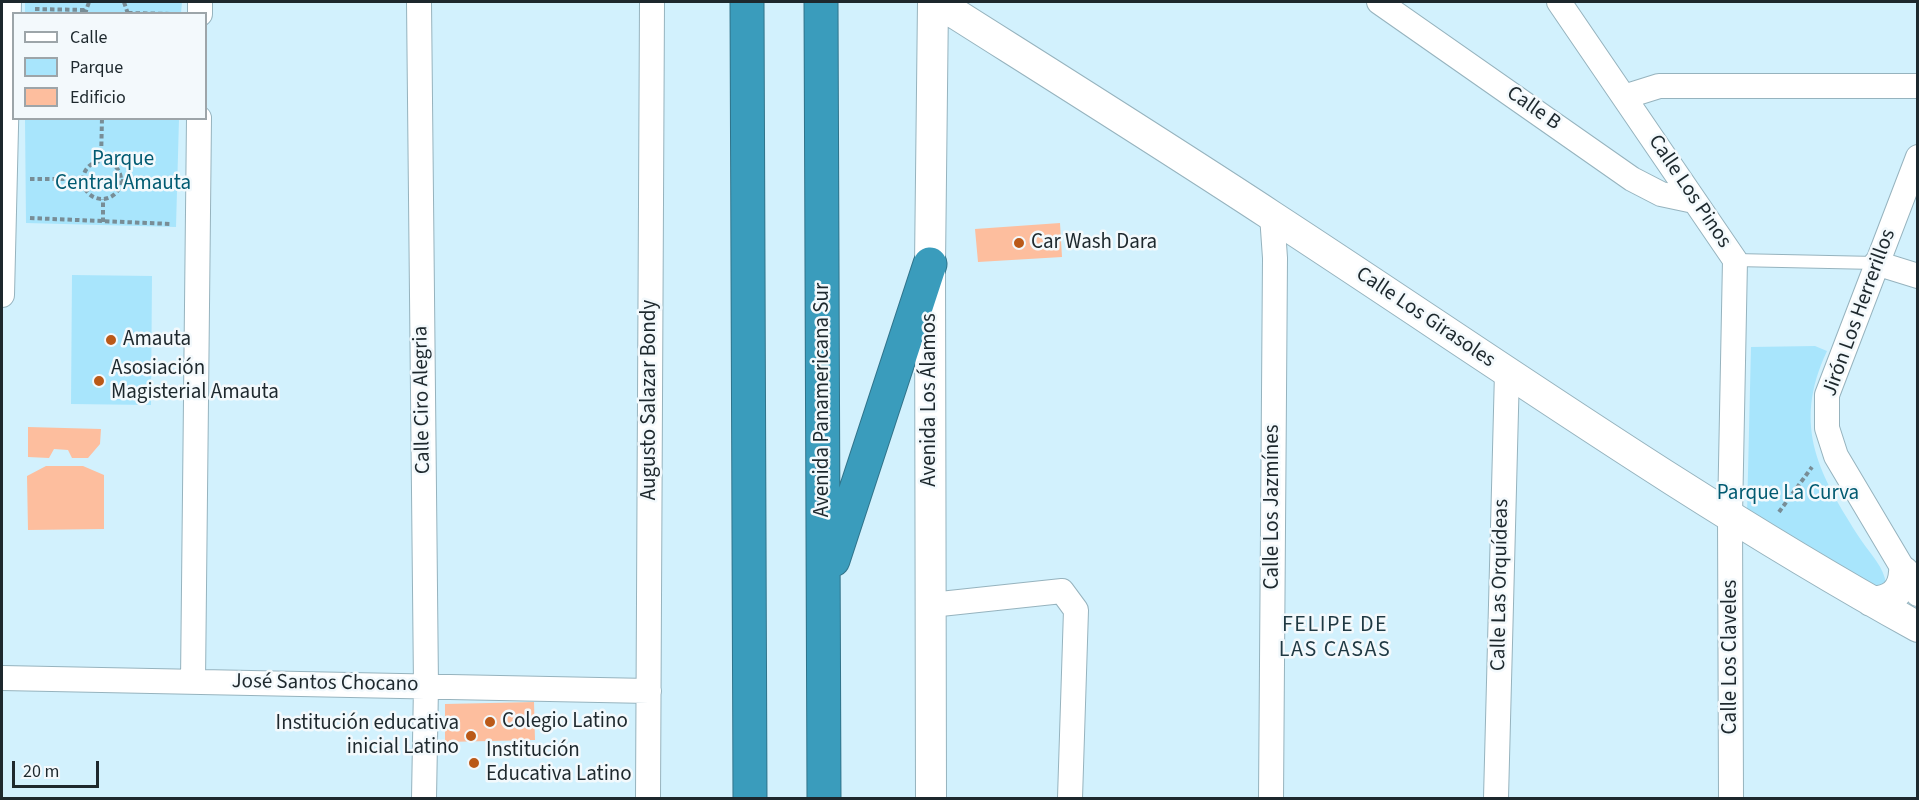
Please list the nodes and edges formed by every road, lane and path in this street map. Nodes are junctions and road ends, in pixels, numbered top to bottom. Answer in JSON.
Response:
{"nodes":[{"id":1,"x":89,"y":2,"type":"edge"},
{"id":2,"x":419,"y":2,"type":"edge"},
{"id":3,"x":652,"y":2,"type":"edge"},
{"id":4,"x":747,"y":2,"type":"edge"},
{"id":5,"x":821,"y":2,"type":"edge"},
{"id":6,"x":935,"y":2,"type":"edge"},
{"id":7,"x":1379,"y":2,"type":"edge"},
{"id":8,"x":1559,"y":2,"type":"edge"},
{"id":9,"x":19,"y":5,"type":"edge"},
{"id":10,"x":85,"y":12,"type":"edge"},
{"id":11,"x":1917,"y":86,"type":"edge"},
{"id":12,"x":1624,"y":97,"type":"junction"},
{"id":13,"x":12,"y":120,"type":"edge"},
{"id":14,"x":102,"y":120,"type":"edge"},
{"id":15,"x":199,"y":120,"type":"edge"},
{"id":16,"x":1917,"y":157,"type":"edge"},
{"id":17,"x":101,"y":161,"type":"junction"},
{"id":18,"x":30,"y":169,"type":"dead end"},
{"id":19,"x":30,"y":179,"type":"junction"},
{"id":20,"x":83,"y":179,"type":"junction"},
{"id":21,"x":121,"y":180,"type":"junction"},
{"id":22,"x":173,"y":182,"type":"dead end"},
{"id":23,"x":30,"y":189,"type":"dead end"},
{"id":24,"x":104,"y":199,"type":"junction"},
{"id":25,"x":1694,"y":201,"type":"junction"},
{"id":26,"x":30,"y":210,"type":"dead end"},
{"id":27,"x":1272,"y":215,"type":"junction"},
{"id":28,"x":103,"y":222,"type":"junction"},
{"id":29,"x":172,"y":224,"type":"dead end"},
{"id":30,"x":1735,"y":260,"type":"junction"},
{"id":31,"x":1876,"y":263,"type":"junction"},
{"id":32,"x":930,"y":264,"type":"junction"},
{"id":33,"x":1917,"y":276,"type":"edge"},
{"id":34,"x":2,"y":295,"type":"edge"},
{"id":35,"x":1507,"y":372,"type":"junction"},
{"id":36,"x":1820,"y":475,"type":"dead end"},
{"id":37,"x":1730,"y":516,"type":"junction"},
{"id":38,"x":1776,"y":516,"type":"dead end"},
{"id":39,"x":1911,"y":583,"type":"edge"},
{"id":40,"x":824,"y":588,"type":"junction"},
{"id":41,"x":1871,"y":601,"type":"junction"},
{"id":42,"x":931,"y":604,"type":"junction"},
{"id":43,"x":1917,"y":627,"type":"edge"},
{"id":44,"x":2,"y":678,"type":"edge"},
{"id":45,"x":193,"y":681,"type":"junction"},
{"id":46,"x":426,"y":686,"type":"junction"},
{"id":47,"x":649,"y":691,"type":"junction"},
{"id":48,"x":424,"y":798,"type":"edge"},
{"id":49,"x":648,"y":798,"type":"edge"},
{"id":50,"x":750,"y":798,"type":"edge"},
{"id":51,"x":824,"y":798,"type":"edge"},
{"id":52,"x":931,"y":798,"type":"edge"},
{"id":53,"x":1070,"y":798,"type":"edge"},
{"id":54,"x":1272,"y":798,"type":"edge"},
{"id":55,"x":1496,"y":798,"type":"edge"},
{"id":56,"x":1731,"y":798,"type":"edge"}],
"edges":[{"from":1,"to":10,"type":"path"},
{"from":2,"to":46,"type":"street","name":"Calle Ciro Alegria"},
{"from":3,"to":47,"type":"street","name":"Augusto Salazar Bondy"},
{"from":4,"to":50,"type":"highway"},
{"from":5,"to":40,"type":"highway","name":"Avenida Panamericana Sur"},
{"from":6,"to":27,"type":"street","name":"Calle Los Girasoles"},
{"from":6,"to":32,"type":"street","name":"Avenida Los Álamos"},
{"from":7,"to":25,"type":"street","name":"Calle B"},
{"from":8,"to":12,"type":"street","name":"Calle Los Pinos"},
{"from":9,"to":10,"type":"path"},
{"from":11,"to":12,"type":"street"},
{"from":12,"to":25,"type":"street","name":"Calle Los Pinos"},
{"from":13,"to":34,"type":"street"},
{"from":14,"to":17,"type":"path"},
{"from":15,"to":45,"type":"street"},
{"from":16,"to":31,"type":"street","name":"Jirón Los Herrerillos"},
{"from":17,"to":20,"type":"path"},
{"from":17,"to":21,"type":"path"},
{"from":18,"to":19,"type":"path"},
{"from":19,"to":20,"type":"path"},
{"from":19,"to":23,"type":"path"},
{"from":20,"to":24,"type":"path"},
{"from":21,"to":22,"type":"path"},
{"from":21,"to":24,"type":"path"},
{"from":24,"to":28,"type":"path"},
{"from":25,"to":30,"type":"street","name":"Calle Los Pinos"},
{"from":26,"to":28,"type":"path"},
{"from":27,"to":35,"type":"street","name":"Calle Los Girasoles"},
{"from":27,"to":54,"type":"street","name":"Calle Los Jazmínes"},
{"from":28,"to":29,"type":"path"},
{"from":30,"to":31,"type":"lane"},
{"from":30,"to":37,"type":"street","name":"Calle Los Pinos"},
{"from":31,"to":33,"type":"street"},
{"from":31,"to":39,"type":"street","name":"Jirón Los Herrerillos"},
{"from":32,"to":40,"type":"highway"},
{"from":32,"to":42,"type":"street","name":"Avenida Los Álamos"},
{"from":35,"to":37,"type":"street","name":"Calle Los Girasoles"},
{"from":35,"to":55,"type":"street","name":"Calle Las Orquídeas"},
{"from":36,"to":38,"type":"path"},
{"from":37,"to":41,"type":"street","name":"Calle Los Girasoles"},
{"from":37,"to":56,"type":"street","name":"Calle Los Claveles"},
{"from":39,"to":41,"type":"street"},
{"from":40,"to":51,"type":"highway","name":"Avenida Panamericana Sur"},
{"from":41,"to":43,"type":"street","name":"Calle Los Girasoles"},
{"from":42,"to":52,"type":"street","name":"Avenida Los Álamos"},
{"from":42,"to":53,"type":"street"},
{"from":44,"to":45,"type":"street","name":"José Santos Chocano"},
{"from":45,"to":46,"type":"street","name":"José Santos Chocano"},
{"from":46,"to":47,"type":"street","name":"José Santos Chocano"},
{"from":46,"to":48,"type":"street","name":"Calle Ciro Alegria"},
{"from":47,"to":49,"type":"street","name":"Augusto Salazar Bondy"}]}
